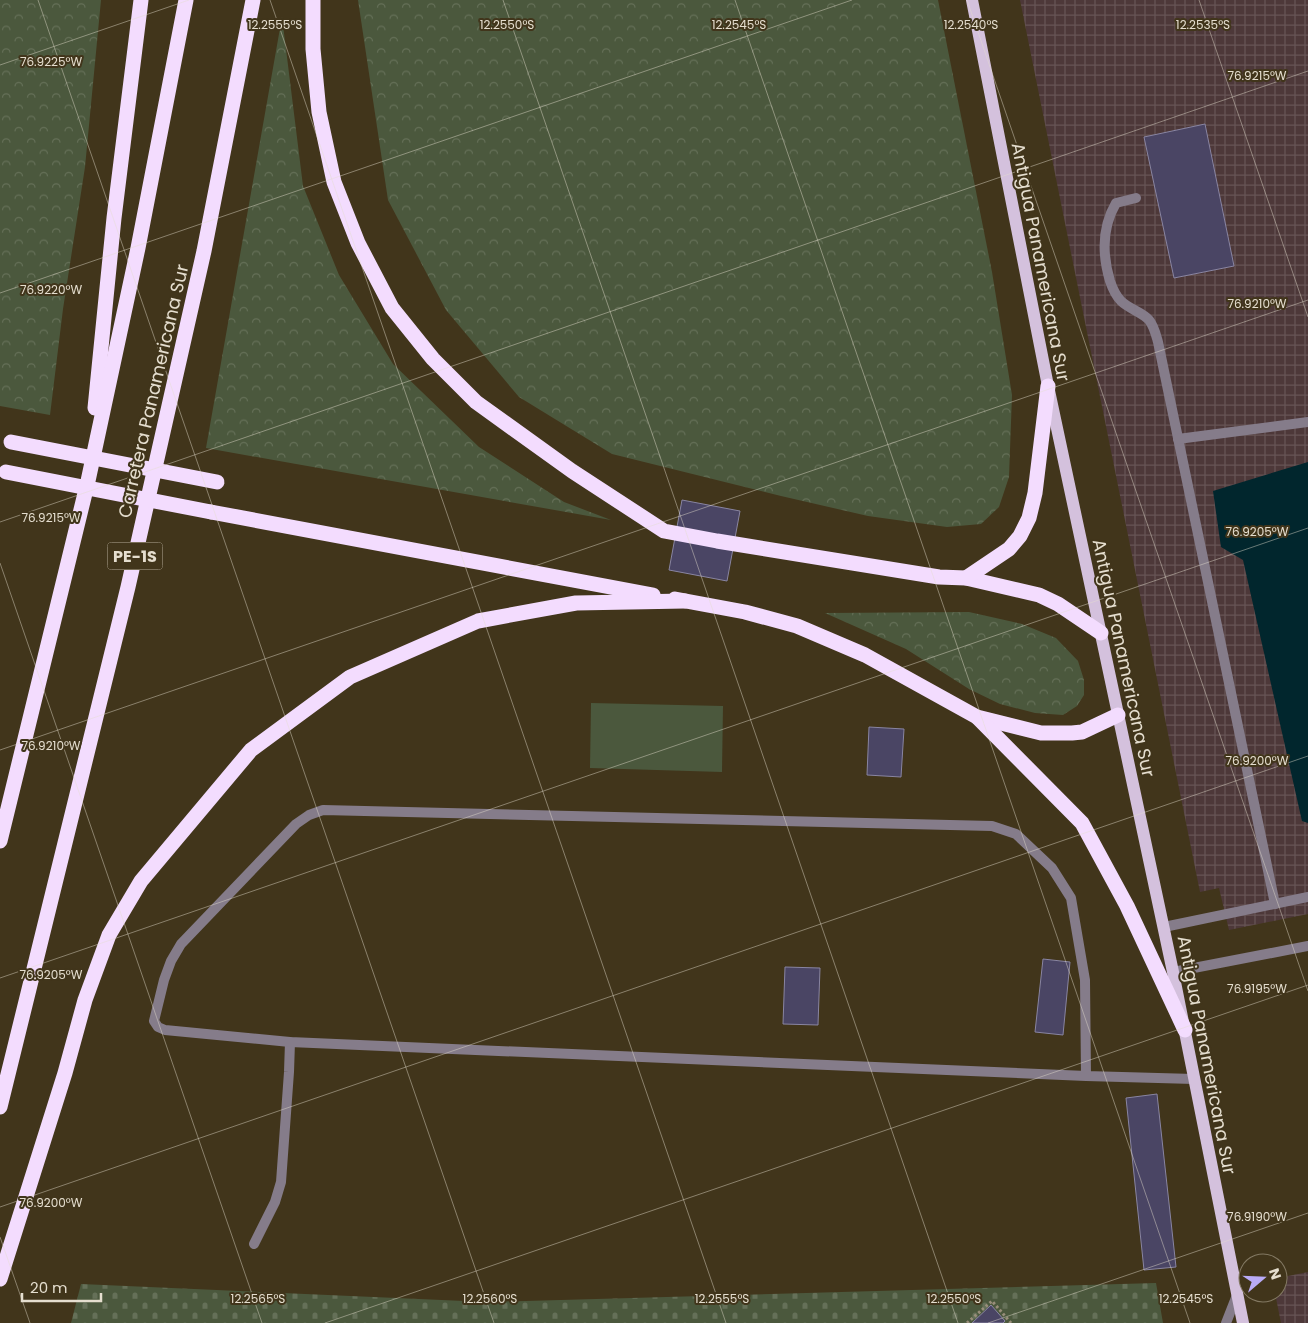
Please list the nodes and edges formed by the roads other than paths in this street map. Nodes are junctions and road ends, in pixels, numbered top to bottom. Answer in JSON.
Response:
{"nodes":[{"id":1,"x":141,"y":0,"type":"edge"},
{"id":2,"x":186,"y":0,"type":"edge"},
{"id":3,"x":253,"y":0,"type":"edge"},
{"id":4,"x":313,"y":0,"type":"edge"},
{"id":5,"x":972,"y":0,"type":"edge"},
{"id":6,"x":1136,"y":198,"type":"dead end"},
{"id":7,"x":1048,"y":386,"type":"junction"},
{"id":8,"x":1308,"y":422,"type":"edge"},
{"id":9,"x":1178,"y":439,"type":"junction"},
{"id":10,"x":6,"y":441,"type":"edge"},
{"id":11,"x":3,"y":472,"type":"edge"},
{"id":12,"x":88,"y":481,"type":"junction"},
{"id":13,"x":217,"y":482,"type":"dead end"},
{"id":14,"x":966,"y":578,"type":"junction"},
{"id":15,"x":685,"y":601,"type":"junction"},
{"id":16,"x":1101,"y":634,"type":"junction"},
{"id":17,"x":1118,"y":715,"type":"junction"},
{"id":18,"x":977,"y":717,"type":"junction"},
{"id":19,"x":0,"y":841,"type":"edge"},
{"id":20,"x":1308,"y":897,"type":"edge"},
{"id":21,"x":1275,"y":904,"type":"junction"},
{"id":22,"x":1164,"y":927,"type":"junction"},
{"id":23,"x":1308,"y":946,"type":"edge"},
{"id":24,"x":1173,"y":972,"type":"junction"},
{"id":25,"x":1185,"y":1030,"type":"junction"},
{"id":26,"x":290,"y":1042,"type":"junction"},
{"id":27,"x":1086,"y":1076,"type":"junction"},
{"id":28,"x":1194,"y":1079,"type":"junction"},
{"id":29,"x":0,"y":1107,"type":"edge"},
{"id":30,"x":254,"y":1244,"type":"dead end"},
{"id":31,"x":0,"y":1279,"type":"edge"},
{"id":32,"x":1237,"y":1295,"type":"junction"},
{"id":33,"x":1226,"y":1323,"type":"edge"},
{"id":34,"x":1243,"y":1323,"type":"edge"}],
"edges":[{"from":1,"to":12,"type":"highway"},
{"from":2,"to":12,"type":"highway"},
{"from":3,"to":29,"type":"highway","name":"Carretera Panamericana Sur","number":"PE-1S"},
{"from":4,"to":14,"type":"highway"},
{"from":5,"to":7,"type":"main road","name":"Antigua Panamericana Sur"},
{"from":6,"to":9,"type":"street"},
{"from":7,"to":14,"type":"highway"},
{"from":7,"to":16,"type":"main road","name":"Antigua Panamericana Sur"},
{"from":8,"to":9,"type":"street"},
{"from":9,"to":21,"type":"street"},
{"from":10,"to":13,"type":"highway","bridge":true},
{"from":11,"to":15,"type":"highway","bridge":true},
{"from":12,"to":19,"type":"highway"},
{"from":14,"to":16,"type":"highway"},
{"from":15,"to":18,"type":"highway"},
{"from":15,"to":31,"type":"highway"},
{"from":16,"to":17,"type":"main road","name":"Antigua Panamericana Sur"},
{"from":17,"to":18,"type":"highway"},
{"from":17,"to":22,"type":"main road","name":"Antigua Panamericana Sur"},
{"from":18,"to":25,"type":"highway"},
{"from":20,"to":21,"type":"street"},
{"from":21,"to":22,"type":"street"},
{"from":22,"to":24,"type":"main road","name":"Antigua Panamericana Sur"},
{"from":23,"to":24,"type":"street"},
{"from":24,"to":25,"type":"main road","name":"Antigua Panamericana Sur"},
{"from":25,"to":28,"type":"main road","name":"Antigua Panamericana Sur"},
{"from":26,"to":27,"type":"street"},
{"from":26,"to":27,"type":"street"},
{"from":26,"to":30,"type":"street"},
{"from":27,"to":28,"type":"street"},
{"from":28,"to":32,"type":"main road","name":"Antigua Panamericana Sur"},
{"from":32,"to":33,"type":"street"},
{"from":32,"to":34,"type":"main road","name":"Antigua Panamericana Sur"}]}
